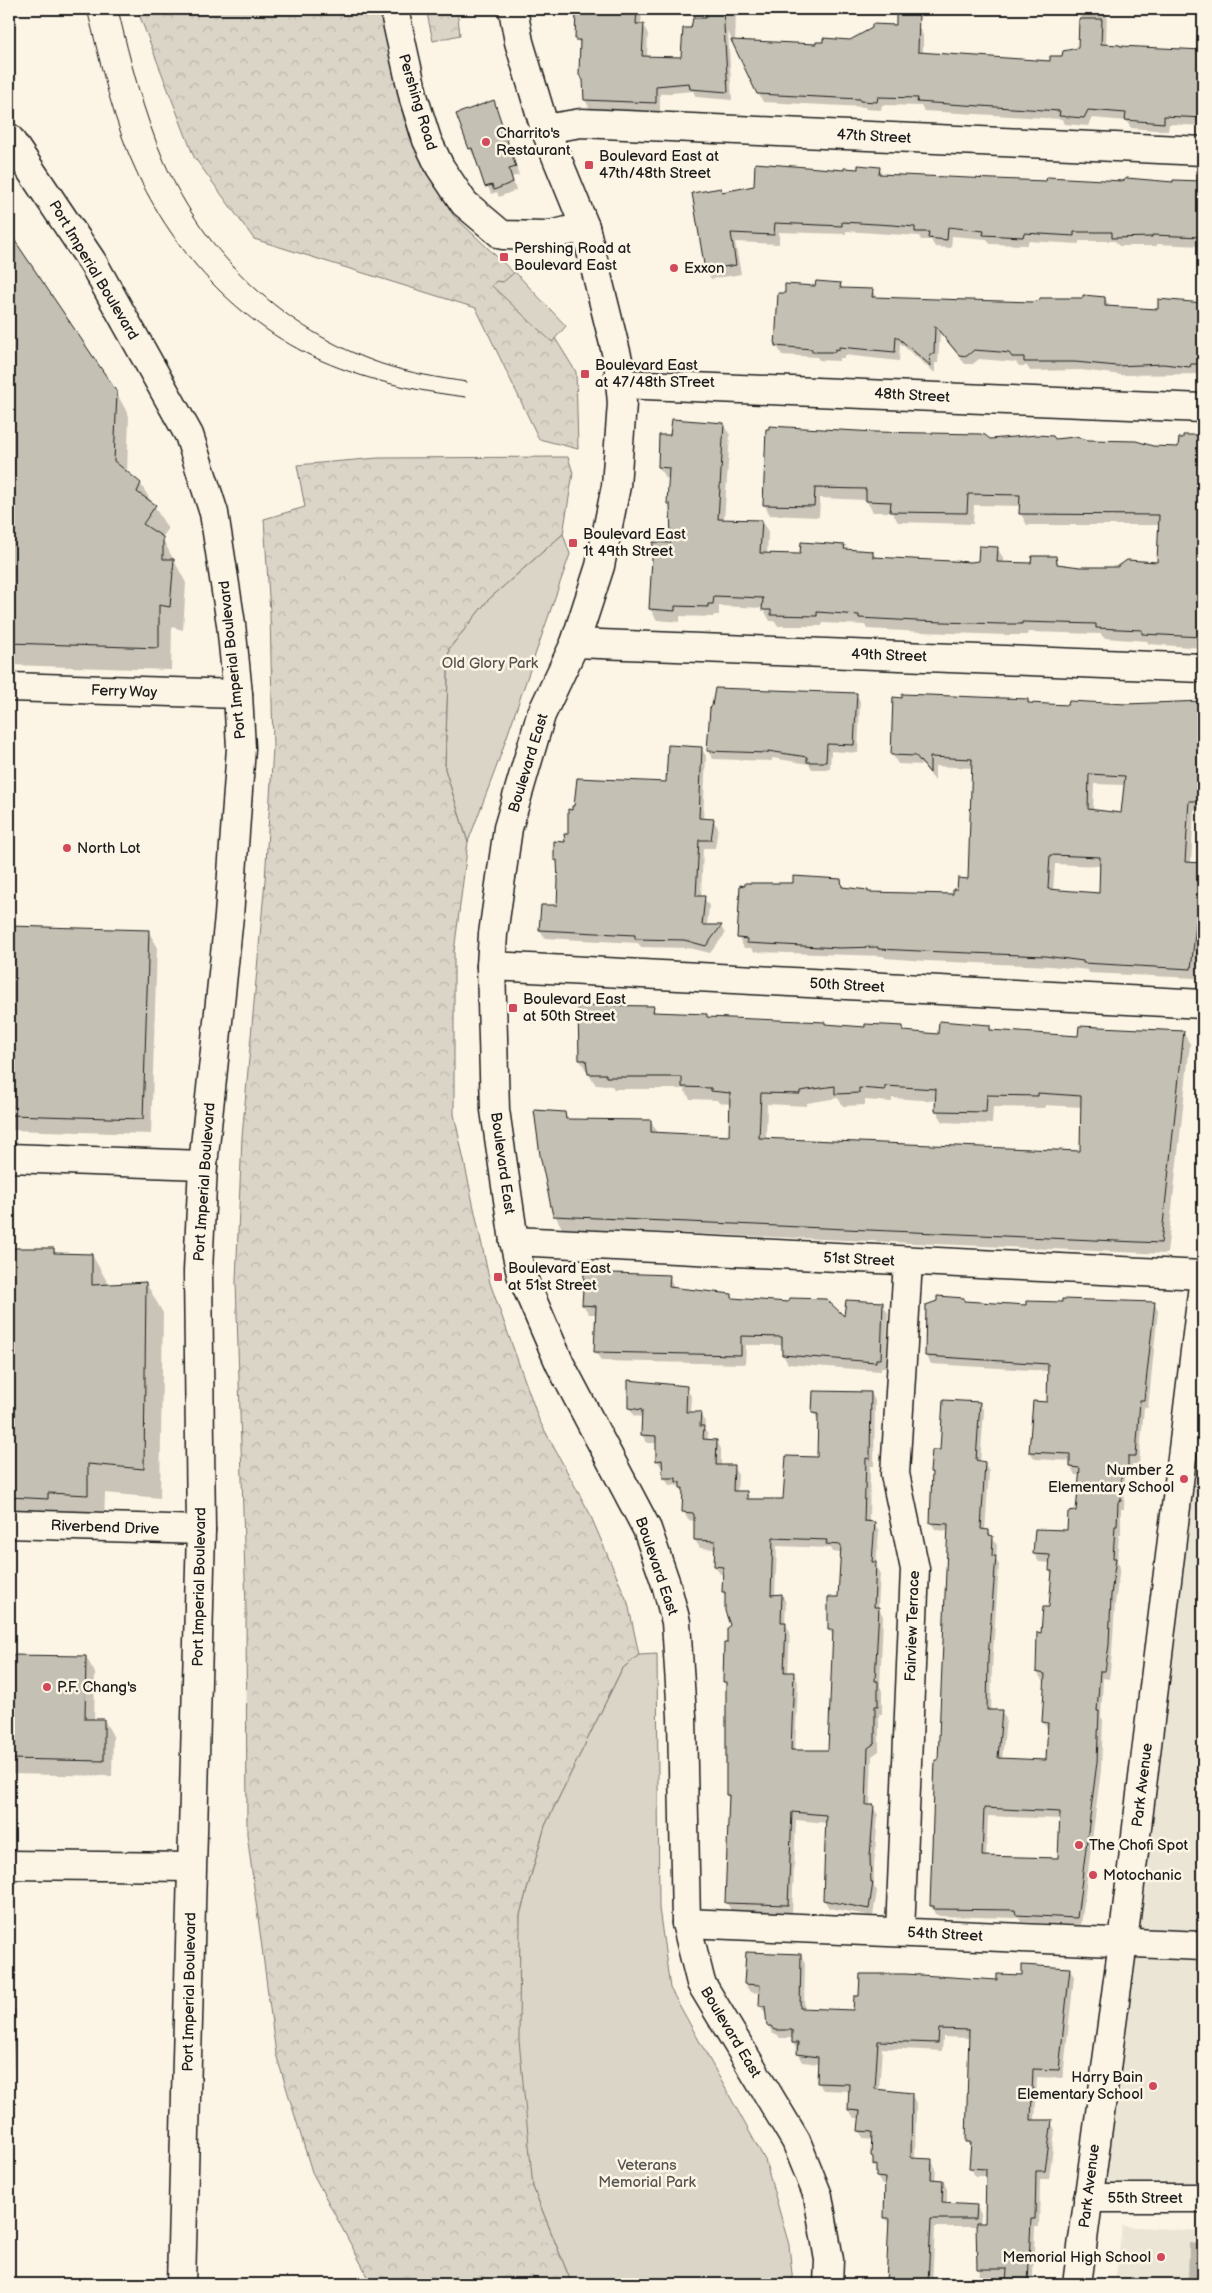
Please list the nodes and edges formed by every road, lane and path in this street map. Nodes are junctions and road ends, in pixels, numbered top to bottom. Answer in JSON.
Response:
{"nodes":[{"id":1,"x":394,"y":9,"type":"edge"},
{"id":2,"x":513,"y":9,"type":"edge"},
{"id":3,"x":545,"y":129,"type":"junction"},
{"id":4,"x":9,"y":138,"type":"edge"},
{"id":5,"x":1203,"y":151,"type":"edge"},
{"id":6,"x":585,"y":227,"type":"junction"},
{"id":7,"x":621,"y":384,"type":"junction"},
{"id":8,"x":1203,"y":408,"type":"edge"},
{"id":9,"x":575,"y":642,"type":"junction"},
{"id":10,"x":1203,"y":668,"type":"edge"},
{"id":11,"x":9,"y":687,"type":"edge"},
{"id":12,"x":238,"y":694,"type":"junction"},
{"id":13,"x":491,"y":966,"type":"junction"},
{"id":14,"x":1203,"y":1004,"type":"edge"},
{"id":15,"x":9,"y":1158,"type":"edge"},
{"id":16,"x":203,"y":1165,"type":"junction"},
{"id":17,"x":514,"y":1241,"type":"junction"},
{"id":18,"x":908,"y":1262,"type":"junction"},
{"id":19,"x":1203,"y":1275,"type":"edge"},
{"id":20,"x":1203,"y":1285,"type":"edge"},
{"id":21,"x":9,"y":1524,"type":"edge"},
{"id":22,"x":201,"y":1530,"type":"junction"},
{"id":23,"x":9,"y":1865,"type":"edge"},
{"id":24,"x":191,"y":1867,"type":"junction"},
{"id":25,"x":686,"y":1923,"type":"junction"},
{"id":26,"x":900,"y":1932,"type":"junction"},
{"id":27,"x":1123,"y":1942,"type":"junction"},
{"id":28,"x":1203,"y":1946,"type":"edge"},
{"id":29,"x":1088,"y":2198,"type":"junction"},
{"id":30,"x":1203,"y":2198,"type":"edge"},
{"id":31,"x":181,"y":2284,"type":"edge"},
{"id":32,"x":828,"y":2284,"type":"edge"},
{"id":33,"x":1077,"y":2284,"type":"edge"}],
"edges":[{"from":1,"to":6,"type":"street","name":"Pershing Road"},
{"from":2,"to":3,"type":"street","name":"Boulevard East"},
{"from":3,"to":5,"type":"street","name":"47th Street"},
{"from":3,"to":6,"type":"street","name":"Boulevard East"},
{"from":4,"to":12,"type":"street","name":"Port Imperial Boulevard"},
{"from":6,"to":7,"type":"street","name":"Boulevard East"},
{"from":7,"to":8,"type":"street","name":"48th Street"},
{"from":7,"to":9,"type":"street","name":"Boulevard East"},
{"from":9,"to":10,"type":"street","name":"49th Street"},
{"from":9,"to":13,"type":"street","name":"Boulevard East"},
{"from":11,"to":12,"type":"street","name":"Ferry Way"},
{"from":12,"to":16,"type":"street","name":"Port Imperial Boulevard"},
{"from":13,"to":14,"type":"street","name":"50th Street"},
{"from":13,"to":17,"type":"street","name":"Boulevard East"},
{"from":15,"to":16,"type":"street"},
{"from":16,"to":22,"type":"street","name":"Port Imperial Boulevard"},
{"from":17,"to":18,"type":"street","name":"51st Street"},
{"from":17,"to":25,"type":"street","name":"Boulevard East"},
{"from":18,"to":19,"type":"street","name":"51st Street"},
{"from":18,"to":26,"type":"street","name":"Fairview Terrace"},
{"from":20,"to":27,"type":"street","name":"Park Avenue"},
{"from":21,"to":22,"type":"street","name":"Riverbend Drive"},
{"from":22,"to":24,"type":"street","name":"Port Imperial Boulevard"},
{"from":23,"to":24,"type":"street"},
{"from":24,"to":31,"type":"street","name":"Port Imperial Boulevard"},
{"from":25,"to":26,"type":"street","name":"54th Street"},
{"from":25,"to":32,"type":"street","name":"Boulevard East"},
{"from":26,"to":27,"type":"street","name":"54th Street"},
{"from":27,"to":28,"type":"street","name":"54th Street"},
{"from":27,"to":29,"type":"street","name":"Park Avenue"},
{"from":29,"to":30,"type":"street","name":"55th Street"},
{"from":29,"to":33,"type":"street","name":"Park Avenue"}]}
